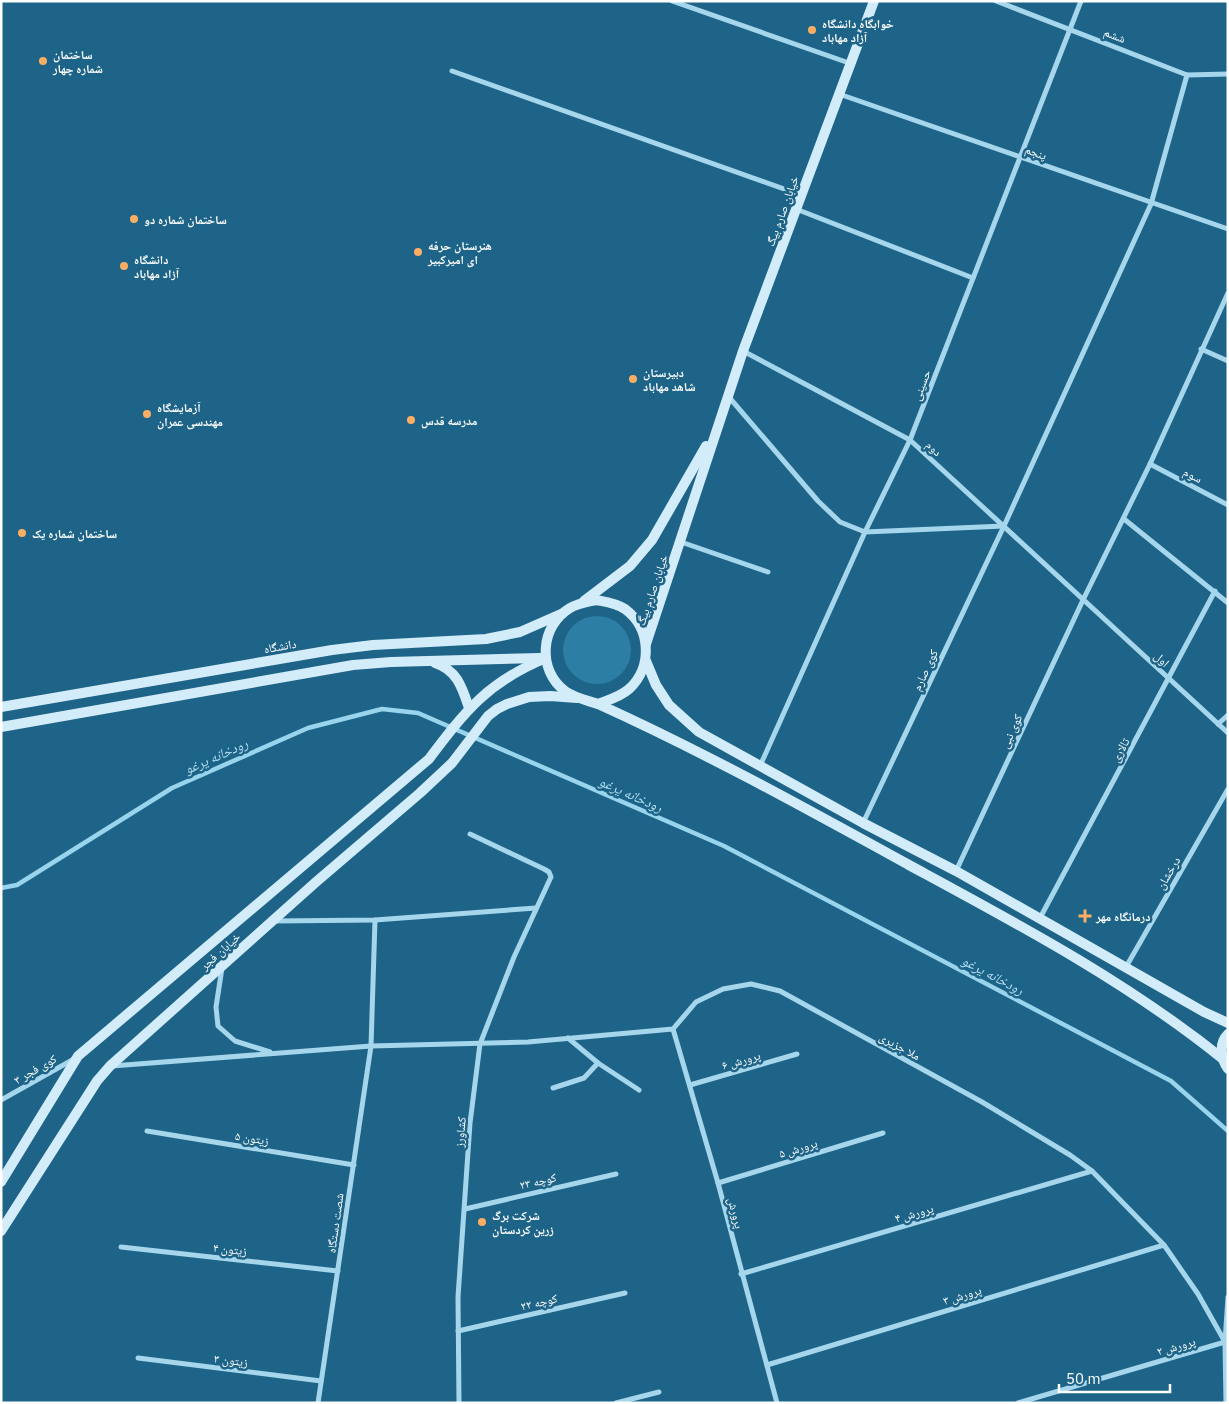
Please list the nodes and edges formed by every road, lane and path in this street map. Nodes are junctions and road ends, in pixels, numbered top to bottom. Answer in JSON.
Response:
{"nodes":[{"id":1,"x":672,"y":1,"type":"edge"},
{"id":2,"x":874,"y":1,"type":"edge"},
{"id":3,"x":996,"y":1,"type":"edge"},
{"id":4,"x":1080,"y":1,"type":"edge"},
{"id":5,"x":1070,"y":28,"type":"junction"},
{"id":6,"x":849,"y":63,"type":"junction"},
{"id":7,"x":452,"y":70,"type":"dead end"},
{"id":8,"x":1228,"y":74,"type":"edge"},
{"id":9,"x":1187,"y":75,"type":"junction"},
{"id":10,"x":838,"y":94,"type":"junction"},
{"id":11,"x":1020,"y":156,"type":"junction"},
{"id":12,"x":801,"y":195,"type":"junction"},
{"id":13,"x":1151,"y":204,"type":"junction"},
{"id":14,"x":796,"y":209,"type":"junction"},
{"id":15,"x":1228,"y":229,"type":"edge"},
{"id":16,"x":973,"y":278,"type":"junction"},
{"id":17,"x":1228,"y":293,"type":"edge"},
{"id":18,"x":1201,"y":349,"type":"junction"},
{"id":19,"x":743,"y":351,"type":"junction"},
{"id":20,"x":1228,"y":361,"type":"edge"},
{"id":21,"x":728,"y":396,"type":"junction"},
{"id":22,"x":716,"y":430,"type":"junction"},
{"id":23,"x":910,"y":440,"type":"junction"},
{"id":24,"x":1150,"y":464,"type":"junction"},
{"id":25,"x":1228,"y":504,"type":"edge"},
{"id":26,"x":1124,"y":519,"type":"junction"},
{"id":27,"x":1004,"y":526,"type":"junction"},
{"id":28,"x":865,"y":532,"type":"junction"},
{"id":29,"x":681,"y":542,"type":"junction"},
{"id":30,"x":768,"y":572,"type":"dead end"},
{"id":31,"x":1215,"y":591,"type":"junction"},
{"id":32,"x":1083,"y":600,"type":"junction"},
{"id":33,"x":581,"y":602,"type":"junction"},
{"id":34,"x":1228,"y":603,"type":"edge"},
{"id":35,"x":561,"y":614,"type":"junction"},
{"id":36,"x":646,"y":644,"type":"junction"},
{"id":37,"x":546,"y":658,"type":"junction"},
{"id":38,"x":646,"y":661,"type":"junction"},
{"id":39,"x":432,"y":662,"type":"junction"},
{"id":40,"x":1170,"y":680,"type":"junction"},
{"id":41,"x":578,"y":698,"type":"junction"},
{"id":42,"x":598,"y":704,"type":"junction"},
{"id":43,"x":1,"y":707,"type":"edge"},
{"id":44,"x":467,"y":709,"type":"junction"},
{"id":45,"x":1228,"y":715,"type":"edge"},
{"id":46,"x":1218,"y":724,"type":"junction"},
{"id":47,"x":1,"y":727,"type":"edge"},
{"id":48,"x":1228,"y":733,"type":"edge"},
{"id":49,"x":760,"y":767,"type":"junction"},
{"id":50,"x":1228,"y":789,"type":"edge"},
{"id":51,"x":863,"y":823,"type":"junction"},
{"id":52,"x":470,"y":834,"type":"dead end"},
{"id":53,"x":956,"y":871,"type":"junction"},
{"id":54,"x":536,"y":908,"type":"junction"},
{"id":55,"x":1040,"y":918,"type":"junction"},
{"id":56,"x":273,"y":920,"type":"junction"},
{"id":57,"x":375,"y":920,"type":"junction"},
{"id":58,"x":222,"y":966,"type":"junction"},
{"id":59,"x":1126,"y":967,"type":"junction"},
{"id":60,"x":1228,"y":1022,"type":"edge"},
{"id":61,"x":673,"y":1029,"type":"junction"},
{"id":62,"x":1228,"y":1034,"type":"edge"},
{"id":63,"x":568,"y":1038,"type":"junction"},
{"id":64,"x":480,"y":1044,"type":"junction"},
{"id":65,"x":372,"y":1046,"type":"junction"},
{"id":66,"x":275,"y":1053,"type":"junction"},
{"id":67,"x":797,"y":1054,"type":"dead end"},
{"id":68,"x":78,"y":1056,"type":"junction"},
{"id":69,"x":1223,"y":1059,"type":"junction"},
{"id":70,"x":598,"y":1063,"type":"junction"},
{"id":71,"x":110,"y":1066,"type":"junction"},
{"id":72,"x":1228,"y":1070,"type":"edge"},
{"id":73,"x":690,"y":1086,"type":"junction"},
{"id":74,"x":553,"y":1088,"type":"dead end"},
{"id":75,"x":639,"y":1090,"type":"dead end"},
{"id":76,"x":1,"y":1100,"type":"edge"},
{"id":77,"x":147,"y":1131,"type":"dead end"},
{"id":78,"x":883,"y":1132,"type":"dead end"},
{"id":79,"x":354,"y":1165,"type":"junction"},
{"id":80,"x":1092,"y":1171,"type":"junction"},
{"id":81,"x":616,"y":1174,"type":"dead end"},
{"id":82,"x":1,"y":1182,"type":"edge"},
{"id":83,"x":718,"y":1183,"type":"junction"},
{"id":84,"x":465,"y":1208,"type":"junction"},
{"id":85,"x":1,"y":1231,"type":"edge"},
{"id":86,"x":1164,"y":1245,"type":"junction"},
{"id":87,"x":121,"y":1248,"type":"dead end"},
{"id":88,"x":338,"y":1271,"type":"junction"},
{"id":89,"x":741,"y":1274,"type":"junction"},
{"id":90,"x":625,"y":1293,"type":"dead end"},
{"id":91,"x":1228,"y":1296,"type":"edge"},
{"id":92,"x":458,"y":1331,"type":"junction"},
{"id":93,"x":1226,"y":1342,"type":"edge"},
{"id":94,"x":138,"y":1358,"type":"dead end"},
{"id":95,"x":767,"y":1365,"type":"junction"},
{"id":96,"x":321,"y":1382,"type":"junction"},
{"id":97,"x":659,"y":1392,"type":"dead end"},
{"id":98,"x":318,"y":1403,"type":"edge"},
{"id":99,"x":459,"y":1403,"type":"edge"},
{"id":100,"x":616,"y":1403,"type":"edge"},
{"id":101,"x":777,"y":1403,"type":"edge"},
{"id":102,"x":1018,"y":1403,"type":"edge"},
{"id":103,"x":1226,"y":1403,"type":"edge"}],
"edges":[{"from":1,"to":6,"type":"street"},
{"from":2,"to":6,"type":"main road","name":"خیابان صارم بیگ"},
{"from":3,"to":5,"type":"street","name":"ششم"},
{"from":4,"to":5,"type":"street","name":"حسینی"},
{"from":5,"to":9,"type":"street","name":"ششم"},
{"from":5,"to":11,"type":"street","name":"حسینی"},
{"from":6,"to":10,"type":"main road","name":"خیابان صارم بیگ"},
{"from":7,"to":12,"type":"street"},
{"from":8,"to":9,"type":"street","name":"ششم"},
{"from":9,"to":13,"type":"street","name":"کوی صارم"},
{"from":10,"to":11,"type":"street","name":"پنجم"},
{"from":10,"to":12,"type":"main road","name":"خیابان صارم بیگ"},
{"from":11,"to":13,"type":"street","name":"پنجم"},
{"from":11,"to":16,"type":"street","name":"حسینی"},
{"from":12,"to":14,"type":"main road","name":"خیابان صارم بیگ"},
{"from":13,"to":15,"type":"street","name":"پنجم"},
{"from":13,"to":27,"type":"street","name":"کوی صارم"},
{"from":14,"to":16,"type":"street"},
{"from":14,"to":19,"type":"main road","name":"خیابان صارم بیگ"},
{"from":16,"to":23,"type":"street","name":"حسینی"},
{"from":17,"to":18,"type":"street","name":"کوی نبی"},
{"from":18,"to":20,"type":"street"},
{"from":18,"to":24,"type":"street","name":"کوی نبی"},
{"from":19,"to":21,"type":"main road","name":"خیابان صارم بیگ"},
{"from":19,"to":23,"type":"street","name":"دوم"},
{"from":21,"to":22,"type":"main road","name":"خیابان صارم بیگ"},
{"from":21,"to":28,"type":"street"},
{"from":22,"to":29,"type":"main road","name":"خیابان صارم بیگ"},
{"from":22,"to":33,"type":"main road","name":"خیابان صارم بیگ"},
{"from":23,"to":27,"type":"street","name":"دوم"},
{"from":23,"to":28,"type":"street","name":"حسینی"},
{"from":24,"to":25,"type":"street","name":"سوم"},
{"from":24,"to":26,"type":"street","name":"کوی نبی"},
{"from":26,"to":31,"type":"street"},
{"from":26,"to":32,"type":"street","name":"کوی نبی"},
{"from":27,"to":28,"type":"street"},
{"from":27,"to":32,"type":"street","name":"دوم"},
{"from":27,"to":51,"type":"street","name":"کوی صارم"},
{"from":28,"to":49,"type":"street","name":"حسینی"},
{"from":29,"to":30,"type":"street"},
{"from":29,"to":36,"type":"main road","name":"خیابان صارم بیگ"},
{"from":31,"to":34,"type":"street"},
{"from":31,"to":40,"type":"street","name":"تالاری"},
{"from":32,"to":40,"type":"street","name":"اول"},
{"from":32,"to":53,"type":"street","name":"کوی نبی"},
{"from":33,"to":35,"type":"main road"},
{"from":33,"to":36,"type":"main road"},
{"from":35,"to":37,"type":"main road"},
{"from":35,"to":43,"type":"main road","name":"دانشگاه"},
{"from":36,"to":38,"type":"main road"},
{"from":37,"to":39,"type":"main road"},
{"from":37,"to":41,"type":"main road"},
{"from":37,"to":44,"type":"main road","name":"خیابان فجر"},
{"from":38,"to":42,"type":"main road"},
{"from":38,"to":49,"type":"main road"},
{"from":39,"to":44,"type":"main road"},
{"from":39,"to":47,"type":"main road"},
{"from":40,"to":46,"type":"street","name":"اول"},
{"from":40,"to":55,"type":"street","name":"تالاری"},
{"from":41,"to":42,"type":"main road"},
{"from":41,"to":56,"type":"main road","name":"خیابان فجر"},
{"from":42,"to":69,"type":"main road"},
{"from":44,"to":68,"type":"main road","name":"خیابان فجر"},
{"from":45,"to":46,"type":"street"},
{"from":46,"to":48,"type":"street","name":"اول"},
{"from":49,"to":51,"type":"main road"},
{"from":50,"to":59,"type":"street","name":"درخشان"},
{"from":51,"to":53,"type":"main road"},
{"from":52,"to":54,"type":"street","name":"کشاورز"},
{"from":53,"to":55,"type":"main road"},
{"from":54,"to":57,"type":"street"},
{"from":54,"to":64,"type":"street","name":"کشاورز"},
{"from":55,"to":59,"type":"main road"},
{"from":56,"to":57,"type":"street"},
{"from":56,"to":58,"type":"main road","name":"خیابان فجر"},
{"from":57,"to":65,"type":"street","name":"شصت دستگاه"},
{"from":58,"to":66,"type":"street"},
{"from":58,"to":71,"type":"main road","name":"خیابان فجر"},
{"from":59,"to":60,"type":"main road"},
{"from":61,"to":63,"type":"street"},
{"from":61,"to":73,"type":"street","name":"پرورش"},
{"from":61,"to":80,"type":"street","name":"ملا جزیری"},
{"from":62,"to":69,"type":"main road"},
{"from":63,"to":64,"type":"street"},
{"from":63,"to":70,"type":"street"},
{"from":64,"to":65,"type":"street"},
{"from":64,"to":84,"type":"street","name":"کشاورز"},
{"from":65,"to":66,"type":"street"},
{"from":65,"to":79,"type":"street","name":"شصت دستگاه"},
{"from":66,"to":71,"type":"street"},
{"from":67,"to":73,"type":"street","name":"پرورش ۶"},
{"from":68,"to":76,"type":"street","name":"کوی فجر ۳"},
{"from":68,"to":82,"type":"main road","name":"خیابان فجر"},
{"from":69,"to":72,"type":"main road"},
{"from":70,"to":74,"type":"street"},
{"from":70,"to":75,"type":"street"},
{"from":71,"to":85,"type":"main road","name":"خیابان فجر"},
{"from":73,"to":83,"type":"street","name":"پرورش"},
{"from":77,"to":79,"type":"street","name":"زیتون ۵"},
{"from":78,"to":83,"type":"street","name":"پرورش ۵"},
{"from":79,"to":88,"type":"street","name":"شصت دستگاه"},
{"from":80,"to":86,"type":"street","name":"ملا جزیری"},
{"from":80,"to":89,"type":"street","name":"پرورش ۴"},
{"from":81,"to":84,"type":"street","name":"کوچه ۲۳"},
{"from":83,"to":89,"type":"street","name":"پرورش"},
{"from":84,"to":92,"type":"street","name":"کشاورز"},
{"from":86,"to":93,"type":"street","name":"ملا جزیری"},
{"from":86,"to":95,"type":"street","name":"پرورش ۳"},
{"from":87,"to":88,"type":"street","name":"زیتون ۴"},
{"from":88,"to":96,"type":"street","name":"شصت دستگاه"},
{"from":89,"to":95,"type":"street","name":"پرورش"},
{"from":90,"to":92,"type":"street","name":"کوچه ۲۲"},
{"from":91,"to":93,"type":"street"},
{"from":92,"to":99,"type":"street","name":"کشاورز"},
{"from":93,"to":102,"type":"street","name":"پرورش ۲"},
{"from":93,"to":103,"type":"street"},
{"from":94,"to":96,"type":"street","name":"زیتون ۳"},
{"from":95,"to":101,"type":"street","name":"پرورش"},
{"from":96,"to":98,"type":"street","name":"شصت دستگاه"},
{"from":97,"to":100,"type":"street"}]}
